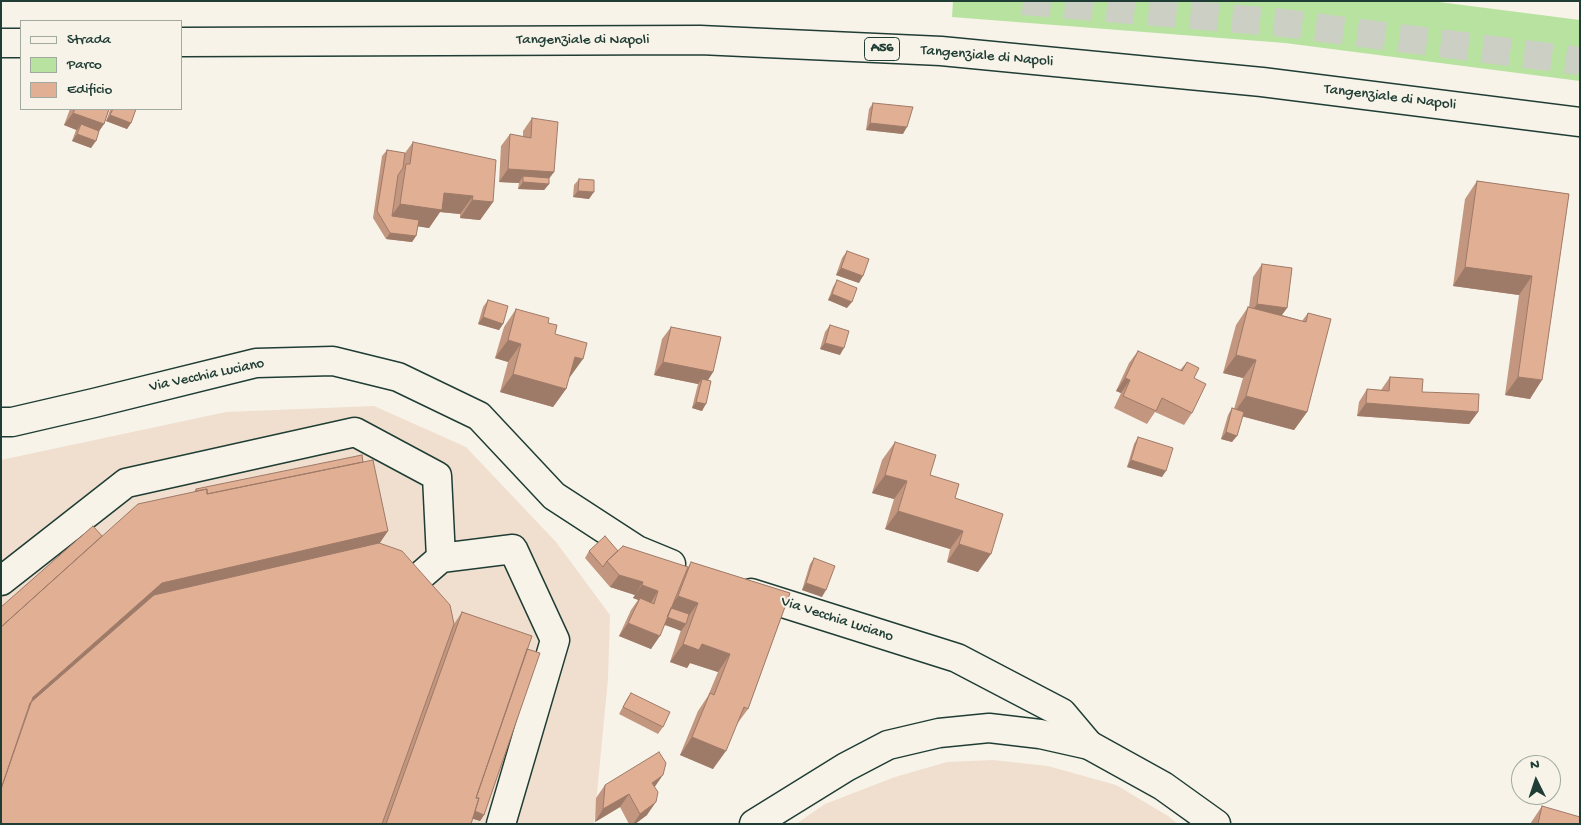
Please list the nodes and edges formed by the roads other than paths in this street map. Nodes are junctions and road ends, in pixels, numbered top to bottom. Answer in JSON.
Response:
{"nodes":[{"id":1,"x":182,"y":42,"type":"edge"},
{"id":2,"x":1,"y":43,"type":"edge"},
{"id":3,"x":20,"y":43,"type":"edge"},
{"id":4,"x":1580,"y":122,"type":"edge"},
{"id":5,"x":1,"y":422,"type":"edge"},
{"id":6,"x":442,"y":558,"type":"junction"},
{"id":7,"x":692,"y":572,"type":"edge"},
{"id":8,"x":1,"y":581,"type":"edge"},
{"id":9,"x":729,"y":586,"type":"edge"},
{"id":10,"x":374,"y":616,"type":"edge"},
{"id":11,"x":1089,"y":745,"type":"junction"},
{"id":12,"x":501,"y":824,"type":"edge"},
{"id":13,"x":754,"y":824,"type":"edge"},
{"id":14,"x":1216,"y":824,"type":"edge"}],
"edges":[{"from":1,"to":4,"type":"main road","name":"Tangenziale di Napoli","number":"A56"},
{"from":2,"to":3,"type":"main road"},
{"from":5,"to":7,"type":"main road","name":"Via Vecchia Luciano"},
{"from":6,"to":8,"type":"main road"},
{"from":6,"to":10,"type":"main road"},
{"from":6,"to":12,"type":"main road"},
{"from":9,"to":11,"type":"main road","name":"Via Vecchia Luciano"},
{"from":11,"to":13,"type":"main road"},
{"from":11,"to":14,"type":"main road"}]}
